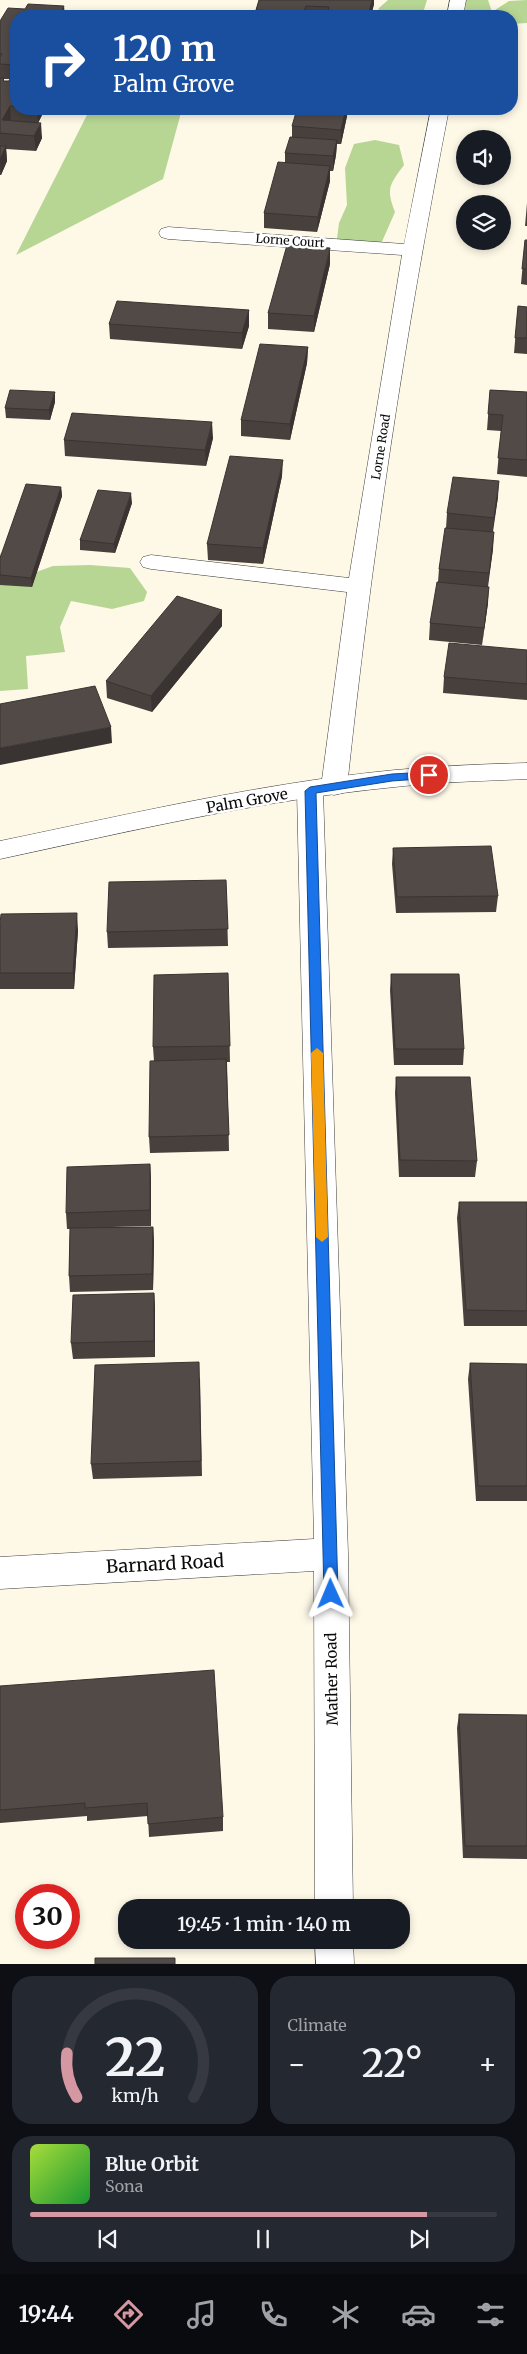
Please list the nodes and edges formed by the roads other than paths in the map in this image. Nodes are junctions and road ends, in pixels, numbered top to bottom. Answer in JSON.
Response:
{"nodes":[{"id":1,"x":439,"y":115,"type":"edge"},
{"id":2,"x":168,"y":233,"type":"dead end"},
{"id":3,"x":412,"y":250,"type":"junction"},
{"id":4,"x":151,"y":562,"type":"dead end"},
{"id":5,"x":359,"y":586,"type":"junction"},
{"id":6,"x":527,"y":771,"type":"edge"},
{"id":7,"x":322,"y":789,"type":"junction"},
{"id":8,"x":0,"y":850,"type":"edge"},
{"id":9,"x":330,"y":1554,"type":"junction"},
{"id":10,"x":0,"y":1573,"type":"edge"},
{"id":11,"x":334,"y":1899,"type":"edge"},
{"id":12,"x":334,"y":1949,"type":"edge"},
{"id":13,"x":335,"y":1964,"type":"edge"}],
"edges":[{"from":1,"to":3,"type":"street","name":"Lorne Road"},
{"from":2,"to":3,"type":"street","name":"Lorne Court"},
{"from":3,"to":5,"type":"street","name":"Lorne Road"},
{"from":4,"to":5,"type":"street"},
{"from":5,"to":7,"type":"street","name":"Lorne Road"},
{"from":6,"to":7,"type":"street","name":"Palm Grove"},
{"from":7,"to":8,"type":"street","name":"Palm Grove"},
{"from":7,"to":9,"type":"street","name":"Mather Road"},
{"from":9,"to":10,"type":"street","name":"Barnard Road"},
{"from":9,"to":11,"type":"street","name":"Mather Road"},
{"from":12,"to":13,"type":"street"}]}
